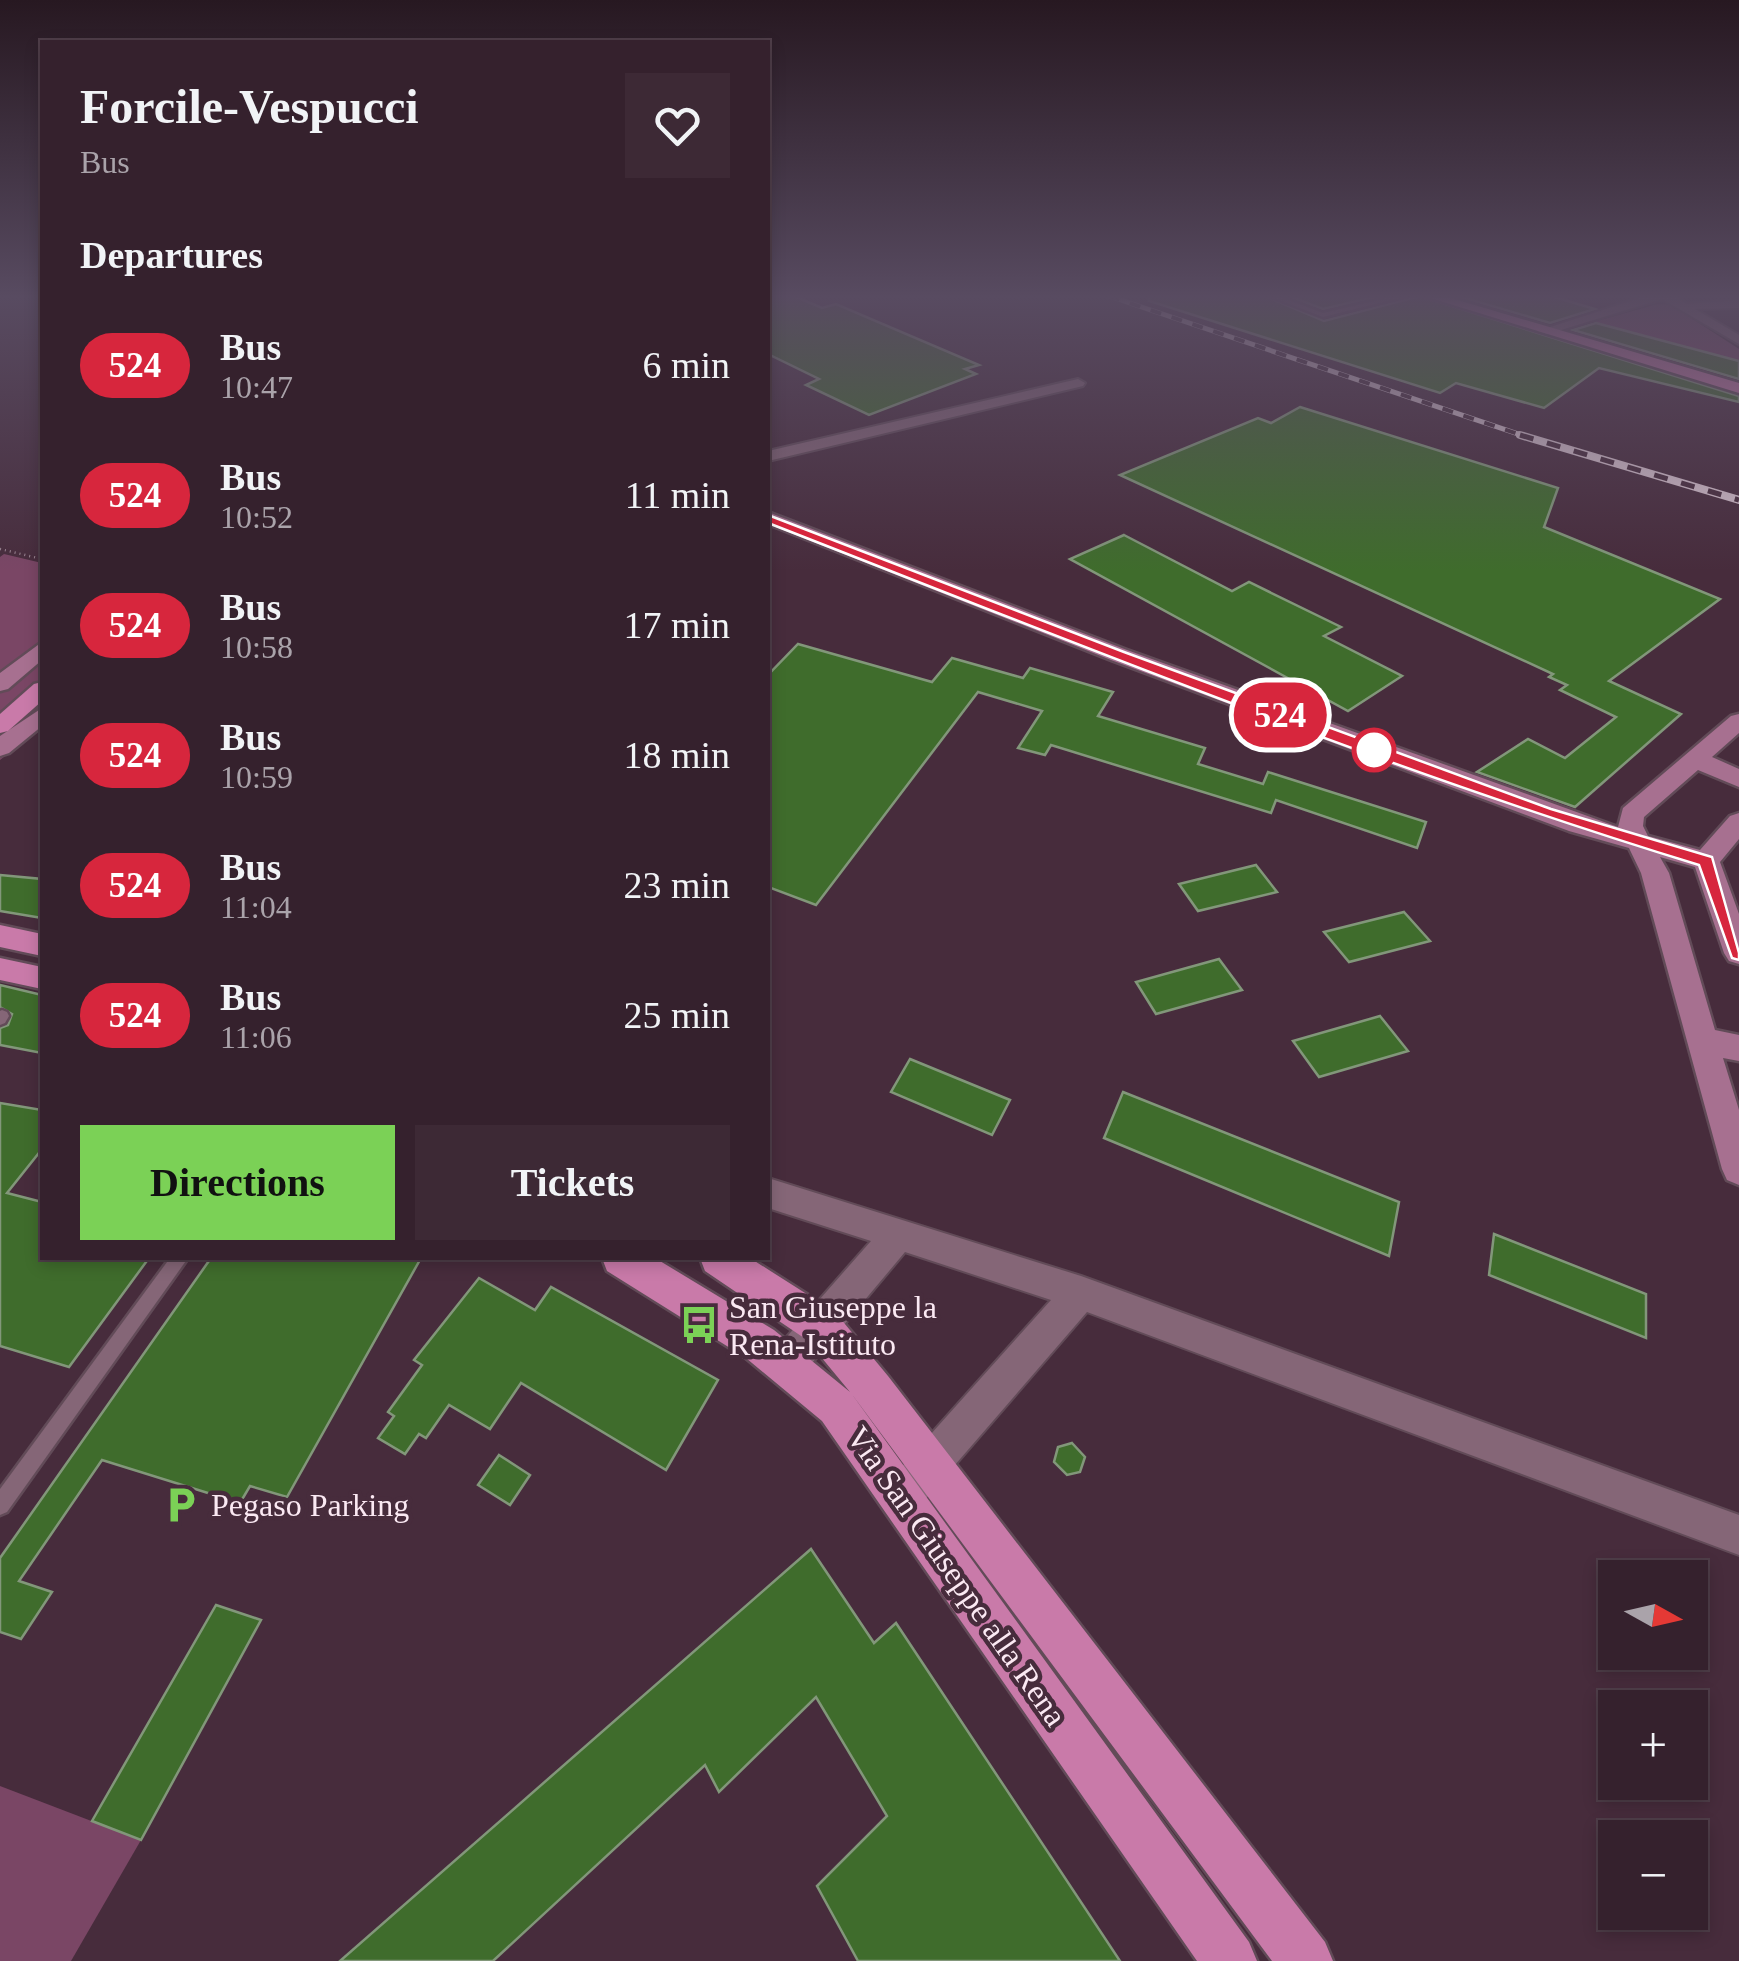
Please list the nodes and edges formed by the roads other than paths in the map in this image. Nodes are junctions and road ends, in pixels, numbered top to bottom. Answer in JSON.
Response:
{"nodes":[{"id":1,"x":1055,"y":388,"type":"edge"},
{"id":2,"x":770,"y":456,"type":"edge"},
{"id":3,"x":770,"y":519,"type":"edge"},
{"id":4,"x":40,"y":651,"type":"edge"},
{"id":5,"x":40,"y":666,"type":"edge"},
{"id":6,"x":0,"y":684,"type":"edge"},
{"id":7,"x":40,"y":692,"type":"edge"},
{"id":8,"x":0,"y":700,"type":"edge"},
{"id":9,"x":40,"y":717,"type":"edge"},
{"id":10,"x":1739,"y":721,"type":"edge"},
{"id":11,"x":0,"y":726,"type":"edge"},
{"id":12,"x":0,"y":748,"type":"edge"},
{"id":13,"x":1697,"y":760,"type":"junction"},
{"id":14,"x":1739,"y":780,"type":"edge"},
{"id":15,"x":1739,"y":822,"type":"edge"},
{"id":16,"x":1635,"y":840,"type":"junction"},
{"id":17,"x":1706,"y":862,"type":"junction"},
{"id":18,"x":0,"y":936,"type":"edge"},
{"id":19,"x":40,"y":945,"type":"edge"},
{"id":20,"x":1739,"y":953,"type":"edge"},
{"id":21,"x":0,"y":969,"type":"edge"},
{"id":22,"x":36,"y":982,"type":"edge"},
{"id":23,"x":1702,"y":1040,"type":"junction"},
{"id":24,"x":1739,"y":1048,"type":"edge"},
{"id":25,"x":1739,"y":1169,"type":"edge"},
{"id":26,"x":770,"y":1194,"type":"edge"},
{"id":27,"x":898,"y":1235,"type":"junction"},
{"id":28,"x":179,"y":1260,"type":"edge"},
{"id":29,"x":624,"y":1260,"type":"edge"},
{"id":30,"x":721,"y":1260,"type":"edge"},
{"id":31,"x":1081,"y":1293,"type":"junction"},
{"id":32,"x":821,"y":1326,"type":"junction"},
{"id":33,"x":789,"y":1362,"type":"junction"},
{"id":34,"x":916,"y":1480,"type":"junction"},
{"id":35,"x":0,"y":1504,"type":"edge"},
{"id":36,"x":1739,"y":1536,"type":"edge"},
{"id":37,"x":1230,"y":1961,"type":"edge"},
{"id":38,"x":1306,"y":1961,"type":"edge"}],
"edges":[{"from":1,"to":2,"type":"street"},
{"from":3,"to":16,"type":"street"},
{"from":4,"to":6,"type":"street"},
{"from":5,"to":8,"type":"main road"},
{"from":7,"to":11,"type":"main road"},
{"from":9,"to":12,"type":"street"},
{"from":10,"to":13,"type":"street"},
{"from":13,"to":14,"type":"street"},
{"from":13,"to":16,"type":"street"},
{"from":15,"to":17,"type":"street"},
{"from":16,"to":17,"type":"street"},
{"from":16,"to":23,"type":"street"},
{"from":17,"to":20,"type":"street"},
{"from":18,"to":19,"type":"main road"},
{"from":21,"to":22,"type":"main road"},
{"from":23,"to":24,"type":"street"},
{"from":23,"to":25,"type":"street"},
{"from":26,"to":27,"type":"street"},
{"from":27,"to":31,"type":"street"},
{"from":27,"to":32,"type":"street"},
{"from":28,"to":35,"type":"lane"},
{"from":29,"to":33,"type":"main road","name":"Via San Giuseppe alla Rena"},
{"from":30,"to":32,"type":"main road","name":"Via San Giuseppe alla Rena"},
{"from":31,"to":34,"type":"street"},
{"from":31,"to":36,"type":"street"},
{"from":32,"to":33,"type":"street"},
{"from":32,"to":34,"type":"main road","name":"Via San Giuseppe alla Rena"},
{"from":33,"to":34,"type":"main road","name":"Via San Giuseppe alla Rena"},
{"from":34,"to":37,"type":"main road","name":"Via San Giuseppe alla Rena"},
{"from":34,"to":38,"type":"main road","name":"Via San Giuseppe alla Rena"}]}
